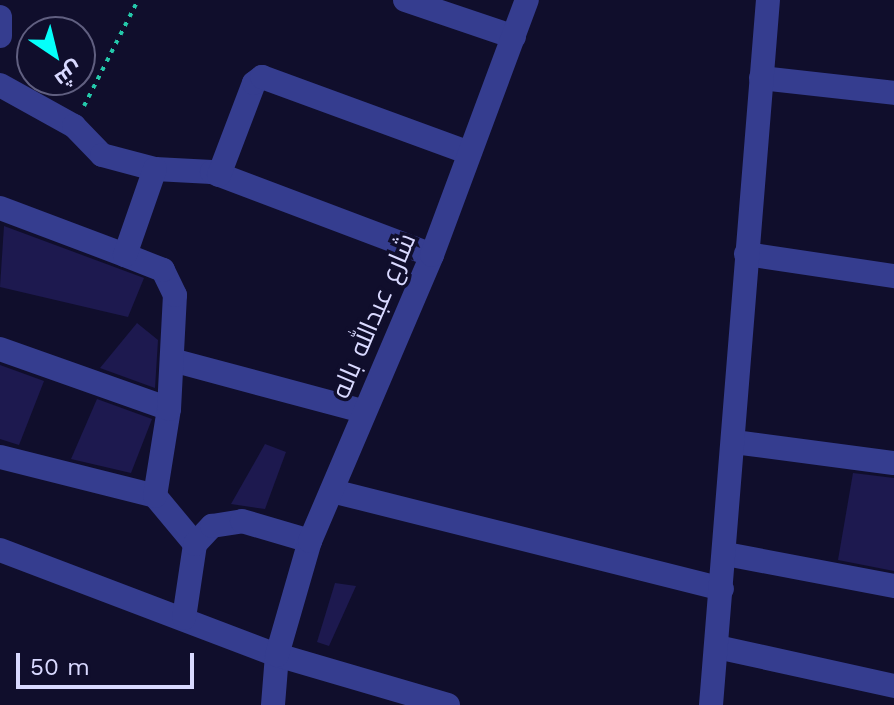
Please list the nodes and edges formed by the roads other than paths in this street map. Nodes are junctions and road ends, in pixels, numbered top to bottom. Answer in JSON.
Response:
{"nodes":[{"id":1,"x":405,"y":0,"type":"edge"},
{"id":2,"x":527,"y":0,"type":"edge"},
{"id":3,"x":768,"y":0,"type":"edge"},
{"id":4,"x":0,"y":17,"type":"edge"},
{"id":5,"x":0,"y":36,"type":"edge"},
{"id":6,"x":514,"y":37,"type":"junction"},
{"id":7,"x":761,"y":78,"type":"junction"},
{"id":8,"x":0,"y":85,"type":"edge"},
{"id":9,"x":894,"y":93,"type":"edge"},
{"id":10,"x":470,"y":153,"type":"junction"},
{"id":11,"x":155,"y":169,"type":"junction"},
{"id":12,"x":219,"y":175,"type":"junction"},
{"id":13,"x":0,"y":208,"type":"edge"},
{"id":14,"x":746,"y":254,"type":"junction"},
{"id":15,"x":125,"y":255,"type":"junction"},
{"id":16,"x":432,"y":255,"type":"junction"},
{"id":17,"x":894,"y":276,"type":"edge"},
{"id":18,"x":0,"y":349,"type":"edge"},
{"id":19,"x":172,"y":360,"type":"junction"},
{"id":20,"x":169,"y":409,"type":"junction"},
{"id":21,"x":362,"y":411,"type":"junction"},
{"id":22,"x":734,"y":442,"type":"junction"},
{"id":23,"x":0,"y":457,"type":"edge"},
{"id":24,"x":894,"y":463,"type":"edge"},
{"id":25,"x":332,"y":491,"type":"junction"},
{"id":26,"x":155,"y":496,"type":"junction"},
{"id":27,"x":310,"y":541,"type":"junction"},
{"id":28,"x":195,"y":544,"type":"junction"},
{"id":29,"x":0,"y":550,"type":"edge"},
{"id":30,"x":726,"y":554,"type":"junction"},
{"id":31,"x":894,"y":586,"type":"edge"},
{"id":32,"x":722,"y":589,"type":"junction"},
{"id":33,"x":184,"y":618,"type":"junction"},
{"id":34,"x":717,"y":647,"type":"junction"},
{"id":35,"x":277,"y":655,"type":"junction"},
{"id":36,"x":894,"y":686,"type":"edge"},
{"id":37,"x":273,"y":705,"type":"edge"},
{"id":38,"x":448,"y":705,"type":"edge"},
{"id":39,"x":711,"y":705,"type":"edge"}],
"edges":[{"from":1,"to":6,"type":"street"},
{"from":2,"to":6,"type":"street","name":"شارع عبدالله باله"},
{"from":3,"to":7,"type":"street"},
{"from":4,"to":5,"type":"street"},
{"from":6,"to":10,"type":"street","name":"شارع عبدالله باله"},
{"from":7,"to":9,"type":"street"},
{"from":7,"to":14,"type":"street"},
{"from":8,"to":11,"type":"street"},
{"from":10,"to":12,"type":"street"},
{"from":10,"to":16,"type":"street","name":"شارع عبدالله باله"},
{"from":11,"to":12,"type":"street"},
{"from":11,"to":15,"type":"street"},
{"from":12,"to":16,"type":"street"},
{"from":13,"to":15,"type":"street"},
{"from":14,"to":17,"type":"street"},
{"from":14,"to":22,"type":"street"},
{"from":15,"to":19,"type":"street"},
{"from":16,"to":21,"type":"street","name":"شارع عبدالله باله"},
{"from":18,"to":20,"type":"street"},
{"from":19,"to":20,"type":"street"},
{"from":19,"to":21,"type":"street"},
{"from":20,"to":26,"type":"street"},
{"from":21,"to":25,"type":"street","name":"شارع عبدالله باله"},
{"from":22,"to":24,"type":"street"},
{"from":22,"to":30,"type":"street"},
{"from":23,"to":26,"type":"street"},
{"from":25,"to":27,"type":"street","name":"شارع عبدالله باله"},
{"from":25,"to":32,"type":"street"},
{"from":26,"to":28,"type":"street"},
{"from":27,"to":28,"type":"street"},
{"from":27,"to":35,"type":"street","name":"شارع عبدالله باله"},
{"from":28,"to":33,"type":"street"},
{"from":29,"to":33,"type":"street"},
{"from":30,"to":31,"type":"street"},
{"from":30,"to":32,"type":"street"},
{"from":32,"to":34,"type":"street"},
{"from":33,"to":35,"type":"street"},
{"from":34,"to":36,"type":"street"},
{"from":34,"to":39,"type":"street"},
{"from":35,"to":37,"type":"street","name":"شارع عبدالله باله"},
{"from":35,"to":38,"type":"street"}]}
